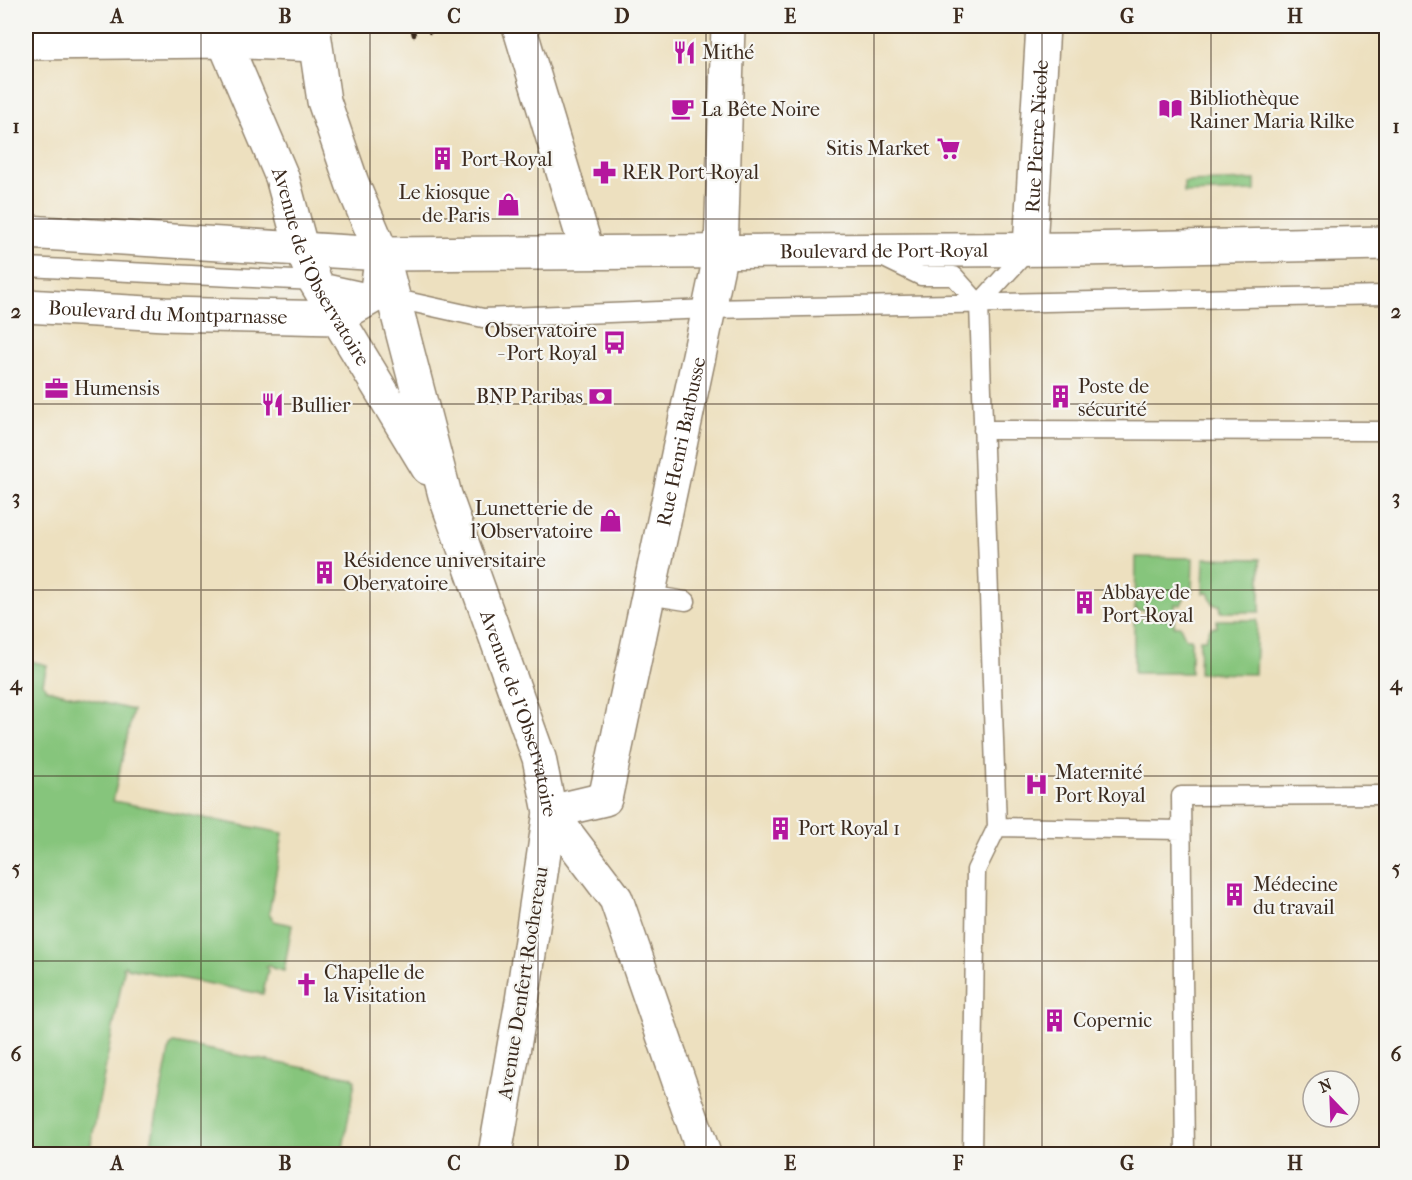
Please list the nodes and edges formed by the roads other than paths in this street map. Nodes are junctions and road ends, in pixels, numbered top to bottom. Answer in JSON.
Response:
{"nodes":[{"id":1,"x":519,"y":26,"type":"edge"},
{"id":2,"x":728,"y":26,"type":"edge"},
{"id":3,"x":1043,"y":26,"type":"edge"},
{"id":4,"x":223,"y":33,"type":"edge"},
{"id":5,"x":314,"y":35,"type":"edge"},
{"id":6,"x":38,"y":38,"type":"edge"},
{"id":7,"x":26,"y":232,"type":"edge"},
{"id":8,"x":1386,"y":243,"type":"edge"},
{"id":9,"x":301,"y":247,"type":"junction"},
{"id":10,"x":1030,"y":248,"type":"junction"},
{"id":11,"x":867,"y":250,"type":"junction"},
{"id":12,"x":587,"y":251,"type":"junction"},
{"id":13,"x":721,"y":252,"type":"junction"},
{"id":14,"x":382,"y":254,"type":"junction"},
{"id":15,"x":26,"y":267,"type":"edge"},
{"id":16,"x":315,"y":281,"type":"junction"},
{"id":17,"x":1386,"y":295,"type":"edge"},
{"id":18,"x":386,"y":297,"type":"junction"},
{"id":19,"x":979,"y":304,"type":"junction"},
{"id":20,"x":26,"y":306,"type":"edge"},
{"id":21,"x":710,"y":309,"type":"junction"},
{"id":22,"x":336,"y":318,"type":"junction"},
{"id":23,"x":983,"y":430,"type":"junction"},
{"id":24,"x":1386,"y":437,"type":"edge"},
{"id":25,"x":445,"y":495,"type":"junction"},
{"id":26,"x":648,"y":595,"type":"junction"},
{"id":27,"x":686,"y":601,"type":"dead end"},
{"id":28,"x":1386,"y":795,"type":"edge"},
{"id":29,"x":550,"y":812,"type":"junction"},
{"id":30,"x":997,"y":826,"type":"junction"},
{"id":31,"x":1181,"y":830,"type":"junction"},
{"id":32,"x":495,"y":1155,"type":"edge"},
{"id":33,"x":704,"y":1155,"type":"edge"},
{"id":34,"x":972,"y":1155,"type":"edge"},
{"id":35,"x":1185,"y":1155,"type":"edge"}],
"edges":[{"from":1,"to":12,"type":"main road"},
{"from":2,"to":13,"type":"main road","name":"Rue Henri Barbusse"},
{"from":3,"to":10,"type":"main road","name":"Rue Pierre Nicole"},
{"from":4,"to":5,"type":"main road"},
{"from":4,"to":6,"type":"main road"},
{"from":4,"to":9,"type":"main road","name":"Avenue de l'Observatoire"},
{"from":5,"to":14,"type":"main road","name":"Avenue de l'Observatoire"},
{"from":7,"to":9,"type":"main road"},
{"from":8,"to":10,"type":"main road","name":"Boulevard de Port-Royal"},
{"from":9,"to":14,"type":"main road"},
{"from":9,"to":16,"type":"main road","name":"Avenue de l'Observatoire"},
{"from":10,"to":11,"type":"main road","name":"Boulevard de Port-Royal"},
{"from":10,"to":19,"type":"lane"},
{"from":11,"to":13,"type":"main road","name":"Boulevard de Port-Royal"},
{"from":11,"to":19,"type":"lane"},
{"from":12,"to":13,"type":"main road","name":"Boulevard de Port-Royal"},
{"from":12,"to":14,"type":"main road","name":"Boulevard de Port-Royal"},
{"from":13,"to":21,"type":"main road","name":"Rue Henri Barbusse"},
{"from":14,"to":18,"type":"main road","name":"Avenue de l'Observatoire"},
{"from":15,"to":16,"type":"lane","name":"Boulevard du Montparnasse"},
{"from":16,"to":18,"type":"lane","name":"Boulevard du Montparnasse"},
{"from":16,"to":22,"type":"main road","name":"Avenue de l'Observatoire"},
{"from":17,"to":19,"type":"lane"},
{"from":18,"to":21,"type":"lane"},
{"from":18,"to":22,"type":"main road"},
{"from":18,"to":25,"type":"main road","name":"Avenue de l'Observatoire"},
{"from":19,"to":21,"type":"lane"},
{"from":19,"to":23,"type":"lane"},
{"from":20,"to":22,"type":"main road","name":"Boulevard du Montparnasse"},
{"from":21,"to":26,"type":"main road","name":"Rue Henri Barbusse"},
{"from":22,"to":25,"type":"main road","name":"Avenue de l'Observatoire"},
{"from":23,"to":24,"type":"lane"},
{"from":23,"to":30,"type":"lane"},
{"from":25,"to":29,"type":"main road","name":"Avenue de l'Observatoire"},
{"from":26,"to":27,"type":"lane"},
{"from":26,"to":29,"type":"main road","name":"Rue Henri Barbusse"},
{"from":28,"to":31,"type":"lane"},
{"from":29,"to":32,"type":"main road","name":"Avenue Denfert-Rochereau"},
{"from":29,"to":33,"type":"main road","name":"Avenue de l'Observatoire"},
{"from":30,"to":31,"type":"lane"},
{"from":30,"to":34,"type":"lane"},
{"from":31,"to":35,"type":"lane"}]}
